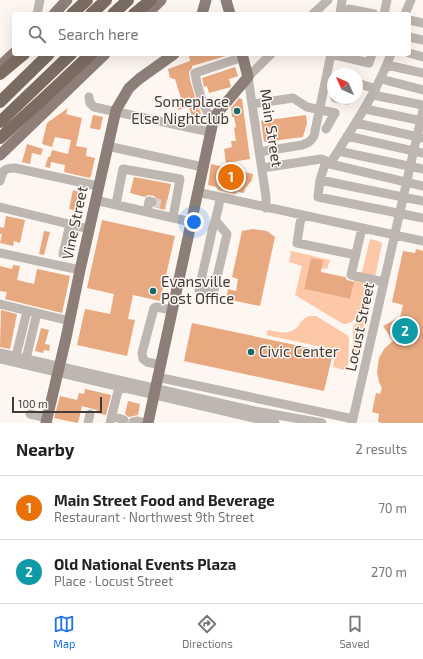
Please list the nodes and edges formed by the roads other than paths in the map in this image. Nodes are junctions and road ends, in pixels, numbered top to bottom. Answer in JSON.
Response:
{"nodes":[{"id":1,"x":40,"y":0,"type":"edge"},
{"id":2,"x":87,"y":0,"type":"edge"},
{"id":3,"x":106,"y":0,"type":"edge"},
{"id":4,"x":128,"y":0,"type":"edge"},
{"id":5,"x":152,"y":0,"type":"edge"},
{"id":6,"x":161,"y":0,"type":"edge"},
{"id":7,"x":206,"y":0,"type":"edge"},
{"id":8,"x":226,"y":0,"type":"edge"},
{"id":9,"x":328,"y":0,"type":"edge"},
{"id":10,"x":342,"y":0,"type":"edge"},
{"id":11,"x":387,"y":0,"type":"edge"},
{"id":12,"x":411,"y":0,"type":"edge"},
{"id":13,"x":66,"y":1,"type":"edge"},
{"id":14,"x":37,"y":12,"type":"edge"},
{"id":15,"x":56,"y":12,"type":"edge"},
{"id":16,"x":74,"y":12,"type":"edge"},
{"id":17,"x":93,"y":12,"type":"edge"},
{"id":18,"x":115,"y":12,"type":"edge"},
{"id":19,"x":137,"y":12,"type":"edge"},
{"id":20,"x":149,"y":12,"type":"edge"},
{"id":21,"x":203,"y":12,"type":"edge"},
{"id":22,"x":229,"y":12,"type":"edge"},
{"id":23,"x":315,"y":12,"type":"edge"},
{"id":24,"x":340,"y":12,"type":"edge"},
{"id":25,"x":348,"y":12,"type":"edge"},
{"id":26,"x":362,"y":12,"type":"edge"},
{"id":27,"x":384,"y":12,"type":"edge"},
{"id":28,"x":406,"y":12,"type":"edge"},
{"id":29,"x":411,"y":20,"type":"edge"},
{"id":30,"x":423,"y":23,"type":"edge"},
{"id":31,"x":411,"y":37,"type":"edge"},
{"id":32,"x":423,"y":40,"type":"edge"},
{"id":33,"x":12,"y":54,"type":"edge"},
{"id":34,"x":411,"y":54,"type":"edge"},
{"id":35,"x":22,"y":56,"type":"edge"},
{"id":36,"x":48,"y":56,"type":"edge"},
{"id":37,"x":69,"y":56,"type":"edge"},
{"id":38,"x":89,"y":56,"type":"edge"},
{"id":39,"x":103,"y":56,"type":"edge"},
{"id":40,"x":171,"y":56,"type":"edge"},
{"id":41,"x":242,"y":56,"type":"edge"},
{"id":42,"x":270,"y":56,"type":"edge"},
{"id":43,"x":331,"y":56,"type":"edge"},
{"id":44,"x":339,"y":56,"type":"edge"},
{"id":45,"x":371,"y":56,"type":"edge"},
{"id":46,"x":390,"y":56,"type":"edge"},
{"id":47,"x":423,"y":57,"type":"edge"},
{"id":48,"x":2,"y":61,"type":"edge"},
{"id":49,"x":387,"y":65,"type":"junction"},
{"id":50,"x":330,"y":68,"type":"edge"},
{"id":51,"x":423,"y":73,"type":"edge"},
{"id":52,"x":0,"y":74,"type":"edge"},
{"id":53,"x":248,"y":77,"type":"junction"},
{"id":54,"x":381,"y":79,"type":"junction"},
{"id":55,"x":327,"y":83,"type":"edge"},
{"id":56,"x":363,"y":86,"type":"edge"},
{"id":57,"x":423,"y":90,"type":"edge"},
{"id":58,"x":374,"y":92,"type":"junction"},
{"id":59,"x":322,"y":96,"type":"junction"},
{"id":60,"x":89,"y":97,"type":"dead end"},
{"id":61,"x":327,"y":97,"type":"edge"},
{"id":62,"x":0,"y":102,"type":"edge"},
{"id":63,"x":252,"y":104,"type":"junction"},
{"id":64,"x":423,"y":105,"type":"edge"},
{"id":65,"x":365,"y":109,"type":"junction"},
{"id":66,"x":319,"y":110,"type":"junction"},
{"id":67,"x":423,"y":110,"type":"edge"},
{"id":68,"x":115,"y":112,"type":"junction"},
{"id":69,"x":422,"y":121,"type":"edge"},
{"id":70,"x":0,"y":122,"type":"edge"},
{"id":71,"x":356,"y":123,"type":"junction"},
{"id":72,"x":212,"y":126,"type":"junction"},
{"id":73,"x":326,"y":129,"type":"dead end"},
{"id":74,"x":348,"y":136,"type":"junction"},
{"id":75,"x":420,"y":137,"type":"edge"},
{"id":76,"x":0,"y":138,"type":"edge"},
{"id":77,"x":107,"y":146,"type":"junction"},
{"id":78,"x":338,"y":151,"type":"junction"},
{"id":79,"x":413,"y":151,"type":"junction"},
{"id":80,"x":259,"y":152,"type":"junction"},
{"id":81,"x":423,"y":153,"type":"edge"},
{"id":82,"x":0,"y":155,"type":"edge"},
{"id":83,"x":328,"y":162,"type":"junction"},
{"id":84,"x":410,"y":166,"type":"junction"},
{"id":85,"x":203,"y":167,"type":"junction"},
{"id":86,"x":262,"y":168,"type":"junction"},
{"id":87,"x":423,"y":169,"type":"edge"},
{"id":88,"x":320,"y":180,"type":"junction"},
{"id":89,"x":0,"y":182,"type":"edge"},
{"id":90,"x":406,"y":182,"type":"junction"},
{"id":91,"x":98,"y":186,"type":"junction"},
{"id":92,"x":423,"y":186,"type":"edge"},
{"id":93,"x":198,"y":192,"type":"junction"},
{"id":94,"x":403,"y":197,"type":"junction"},
{"id":95,"x":220,"y":198,"type":"junction"},
{"id":96,"x":95,"y":200,"type":"junction"},
{"id":97,"x":423,"y":201,"type":"edge"},
{"id":98,"x":152,"y":202,"type":"dead end"},
{"id":99,"x":116,"y":204,"type":"junction"},
{"id":100,"x":0,"y":207,"type":"edge"},
{"id":101,"x":266,"y":208,"type":"junction"},
{"id":102,"x":147,"y":212,"type":"junction"},
{"id":103,"x":399,"y":213,"type":"junction"},
{"id":104,"x":302,"y":216,"type":"junction"},
{"id":105,"x":173,"y":217,"type":"junction"},
{"id":106,"x":423,"y":218,"type":"edge"},
{"id":107,"x":215,"y":220,"type":"junction"},
{"id":108,"x":191,"y":222,"type":"junction"},
{"id":109,"x":70,"y":224,"type":"junction"},
{"id":110,"x":362,"y":228,"type":"junction"},
{"id":111,"x":89,"y":229,"type":"junction"},
{"id":112,"x":394,"y":236,"type":"junction"},
{"id":113,"x":423,"y":241,"type":"edge"},
{"id":114,"x":0,"y":253,"type":"edge"},
{"id":115,"x":62,"y":254,"type":"dead end"},
{"id":116,"x":356,"y":256,"type":"junction"},
{"id":117,"x":80,"y":270,"type":"junction"},
{"id":118,"x":384,"y":282,"type":"junction"},
{"id":119,"x":0,"y":304,"type":"edge"},
{"id":120,"x":172,"y":310,"type":"junction"},
{"id":121,"x":32,"y":312,"type":"junction"},
{"id":122,"x":70,"y":321,"type":"junction"},
{"id":123,"x":0,"y":353,"type":"edge"},
{"id":124,"x":16,"y":356,"type":"junction"},
{"id":125,"x":0,"y":359,"type":"edge"},
{"id":126,"x":26,"y":359,"type":"junction"},
{"id":127,"x":160,"y":364,"type":"junction"},
{"id":128,"x":59,"y":370,"type":"junction"},
{"id":129,"x":155,"y":386,"type":"junction"},
{"id":130,"x":121,"y":387,"type":"junction"},
{"id":131,"x":30,"y":414,"type":"dead end"},
{"id":132,"x":90,"y":414,"type":"dead end"},
{"id":133,"x":251,"y":417,"type":"edge"},
{"id":134,"x":47,"y":421,"type":"edge"},
{"id":135,"x":129,"y":421,"type":"edge"},
{"id":136,"x":353,"y":421,"type":"edge"},
{"id":137,"x":88,"y":423,"type":"edge"},
{"id":138,"x":275,"y":423,"type":"edge"},
{"id":139,"x":322,"y":423,"type":"edge"}],
"edges":[{"from":1,"to":14,"type":"street"},
{"from":2,"to":16,"type":"highway"},
{"from":3,"to":17,"type":"highway"},
{"from":4,"to":18,"type":"highway"},
{"from":5,"to":19,"type":"highway"},
{"from":6,"to":20,"type":"main road"},
{"from":7,"to":21,"type":"main road"},
{"from":8,"to":22,"type":"main road"},
{"from":9,"to":23,"type":"street"},
{"from":10,"to":24,"type":"street"},
{"from":11,"to":27,"type":"street"},
{"from":12,"to":28,"type":"street"},
{"from":13,"to":15,"type":"main road"},
{"from":25,"to":26,"type":"street"},
{"from":29,"to":30,"type":"street"},
{"from":31,"to":32,"type":"street"},
{"from":33,"to":48,"type":"main road"},
{"from":34,"to":47,"type":"street"},
{"from":35,"to":52,"type":"highway"},
{"from":36,"to":62,"type":"highway"},
{"from":37,"to":70,"type":"highway"},
{"from":38,"to":76,"type":"highway"},
{"from":39,"to":82,"type":"main road"},
{"from":40,"to":68,"type":"main road","name":"Vine Street"},
{"from":41,"to":53,"type":"main road","name":"Main Street"},
{"from":41,"to":72,"type":"street"},
{"from":42,"to":53,"type":"street"},
{"from":43,"to":50,"type":"street"},
{"from":44,"to":45,"type":"street"},
{"from":46,"to":49,"type":"street"},
{"from":49,"to":51,"type":"street"},
{"from":49,"to":54,"type":"street"},
{"from":53,"to":63,"type":"street","name":"Main Street"},
{"from":53,"to":72,"type":"main road"},
{"from":54,"to":57,"type":"street"},
{"from":54,"to":58,"type":"street"},
{"from":55,"to":59,"type":"street"},
{"from":56,"to":58,"type":"street"},
{"from":58,"to":64,"type":"street"},
{"from":58,"to":65,"type":"street"},
{"from":59,"to":61,"type":"street"},
{"from":59,"to":66,"type":"street"},
{"from":60,"to":68,"type":"street"},
{"from":63,"to":66,"type":"street"},
{"from":63,"to":80,"type":"street","name":"Main Street"},
{"from":65,"to":69,"type":"street"},
{"from":65,"to":71,"type":"street"},
{"from":66,"to":73,"type":"street"},
{"from":66,"to":80,"type":"street"},
{"from":67,"to":69,"type":"street","name":"Locust Street"},
{"from":68,"to":72,"type":"street"},
{"from":68,"to":77,"type":"main road","name":"Vine Street"},
{"from":69,"to":75,"type":"street","name":"Locust Street"},
{"from":71,"to":74,"type":"street"},
{"from":71,"to":75,"type":"street"},
{"from":72,"to":85,"type":"main road"},
{"from":74,"to":78,"type":"street"},
{"from":74,"to":79,"type":"street"},
{"from":75,"to":79,"type":"street","name":"Locust Street"},
{"from":77,"to":85,"type":"street"},
{"from":77,"to":91,"type":"main road","name":"Vine Street"},
{"from":78,"to":83,"type":"street"},
{"from":78,"to":84,"type":"street"},
{"from":79,"to":81,"type":"street"},
{"from":79,"to":84,"type":"street","name":"Locust Street"},
{"from":80,"to":86,"type":"street","name":"Main Street"},
{"from":83,"to":86,"type":"street"},
{"from":83,"to":88,"type":"street"},
{"from":83,"to":90,"type":"street"},
{"from":84,"to":87,"type":"street"},
{"from":84,"to":90,"type":"street","name":"Locust Street"},
{"from":85,"to":93,"type":"main road"},
{"from":86,"to":101,"type":"street","name":"Main Street"},
{"from":88,"to":94,"type":"street"},
{"from":88,"to":103,"type":"street"},
{"from":89,"to":91,"type":"street"},
{"from":90,"to":92,"type":"street"},
{"from":90,"to":94,"type":"street","name":"Locust Street"},
{"from":91,"to":96,"type":"main road","name":"Vine Street"},
{"from":93,"to":95,"type":"street"},
{"from":93,"to":108,"type":"main road"},
{"from":94,"to":97,"type":"street"},
{"from":94,"to":103,"type":"street","name":"Locust Street"},
{"from":95,"to":101,"type":"street"},
{"from":95,"to":107,"type":"street"},
{"from":96,"to":99,"type":"street"},
{"from":96,"to":111,"type":"main road","name":"Vine Street"},
{"from":98,"to":102,"type":"street"},
{"from":99,"to":102,"type":"street"},
{"from":99,"to":105,"type":"street"},
{"from":100,"to":109,"type":"street"},
{"from":101,"to":104,"type":"street"},
{"from":102,"to":105,"type":"street"},
{"from":103,"to":106,"type":"street"},
{"from":103,"to":112,"type":"street","name":"Locust Street"},
{"from":104,"to":110,"type":"street"},
{"from":104,"to":116,"type":"street"},
{"from":105,"to":108,"type":"street"},
{"from":107,"to":107,"type":"street"},
{"from":108,"to":120,"type":"main road"},
{"from":109,"to":111,"type":"street"},
{"from":109,"to":115,"type":"street"},
{"from":110,"to":112,"type":"street"},
{"from":110,"to":116,"type":"street"},
{"from":111,"to":117,"type":"main road","name":"Vine Street"},
{"from":112,"to":113,"type":"street"},
{"from":112,"to":118,"type":"street","name":"Locust Street"},
{"from":114,"to":117,"type":"street"},
{"from":116,"to":118,"type":"street"},
{"from":117,"to":122,"type":"main road","name":"Vine Street"},
{"from":118,"to":136,"type":"street","name":"Locust Street"},
{"from":119,"to":121,"type":"street"},
{"from":120,"to":127,"type":"main road"},
{"from":120,"to":127,"type":"street"},
{"from":121,"to":122,"type":"street"},
{"from":121,"to":124,"type":"street"},
{"from":121,"to":126,"type":"street"},
{"from":122,"to":128,"type":"main road","name":"Vine Street"},
{"from":123,"to":124,"type":"street"},
{"from":124,"to":126,"type":"street"},
{"from":125,"to":128,"type":"street"},
{"from":126,"to":128,"type":"street"},
{"from":127,"to":129,"type":"main road"},
{"from":128,"to":129,"type":"street"},
{"from":128,"to":130,"type":"street"},
{"from":128,"to":134,"type":"main road","name":"Vine Street"},
{"from":129,"to":130,"type":"street"},
{"from":129,"to":133,"type":"street"},
{"from":129,"to":135,"type":"main road"},
{"from":129,"to":136,"type":"street"},
{"from":130,"to":135,"type":"street"},
{"from":131,"to":134,"type":"street"},
{"from":132,"to":137,"type":"street"},
{"from":133,"to":138,"type":"street"},
{"from":133,"to":139,"type":"street"}]}
